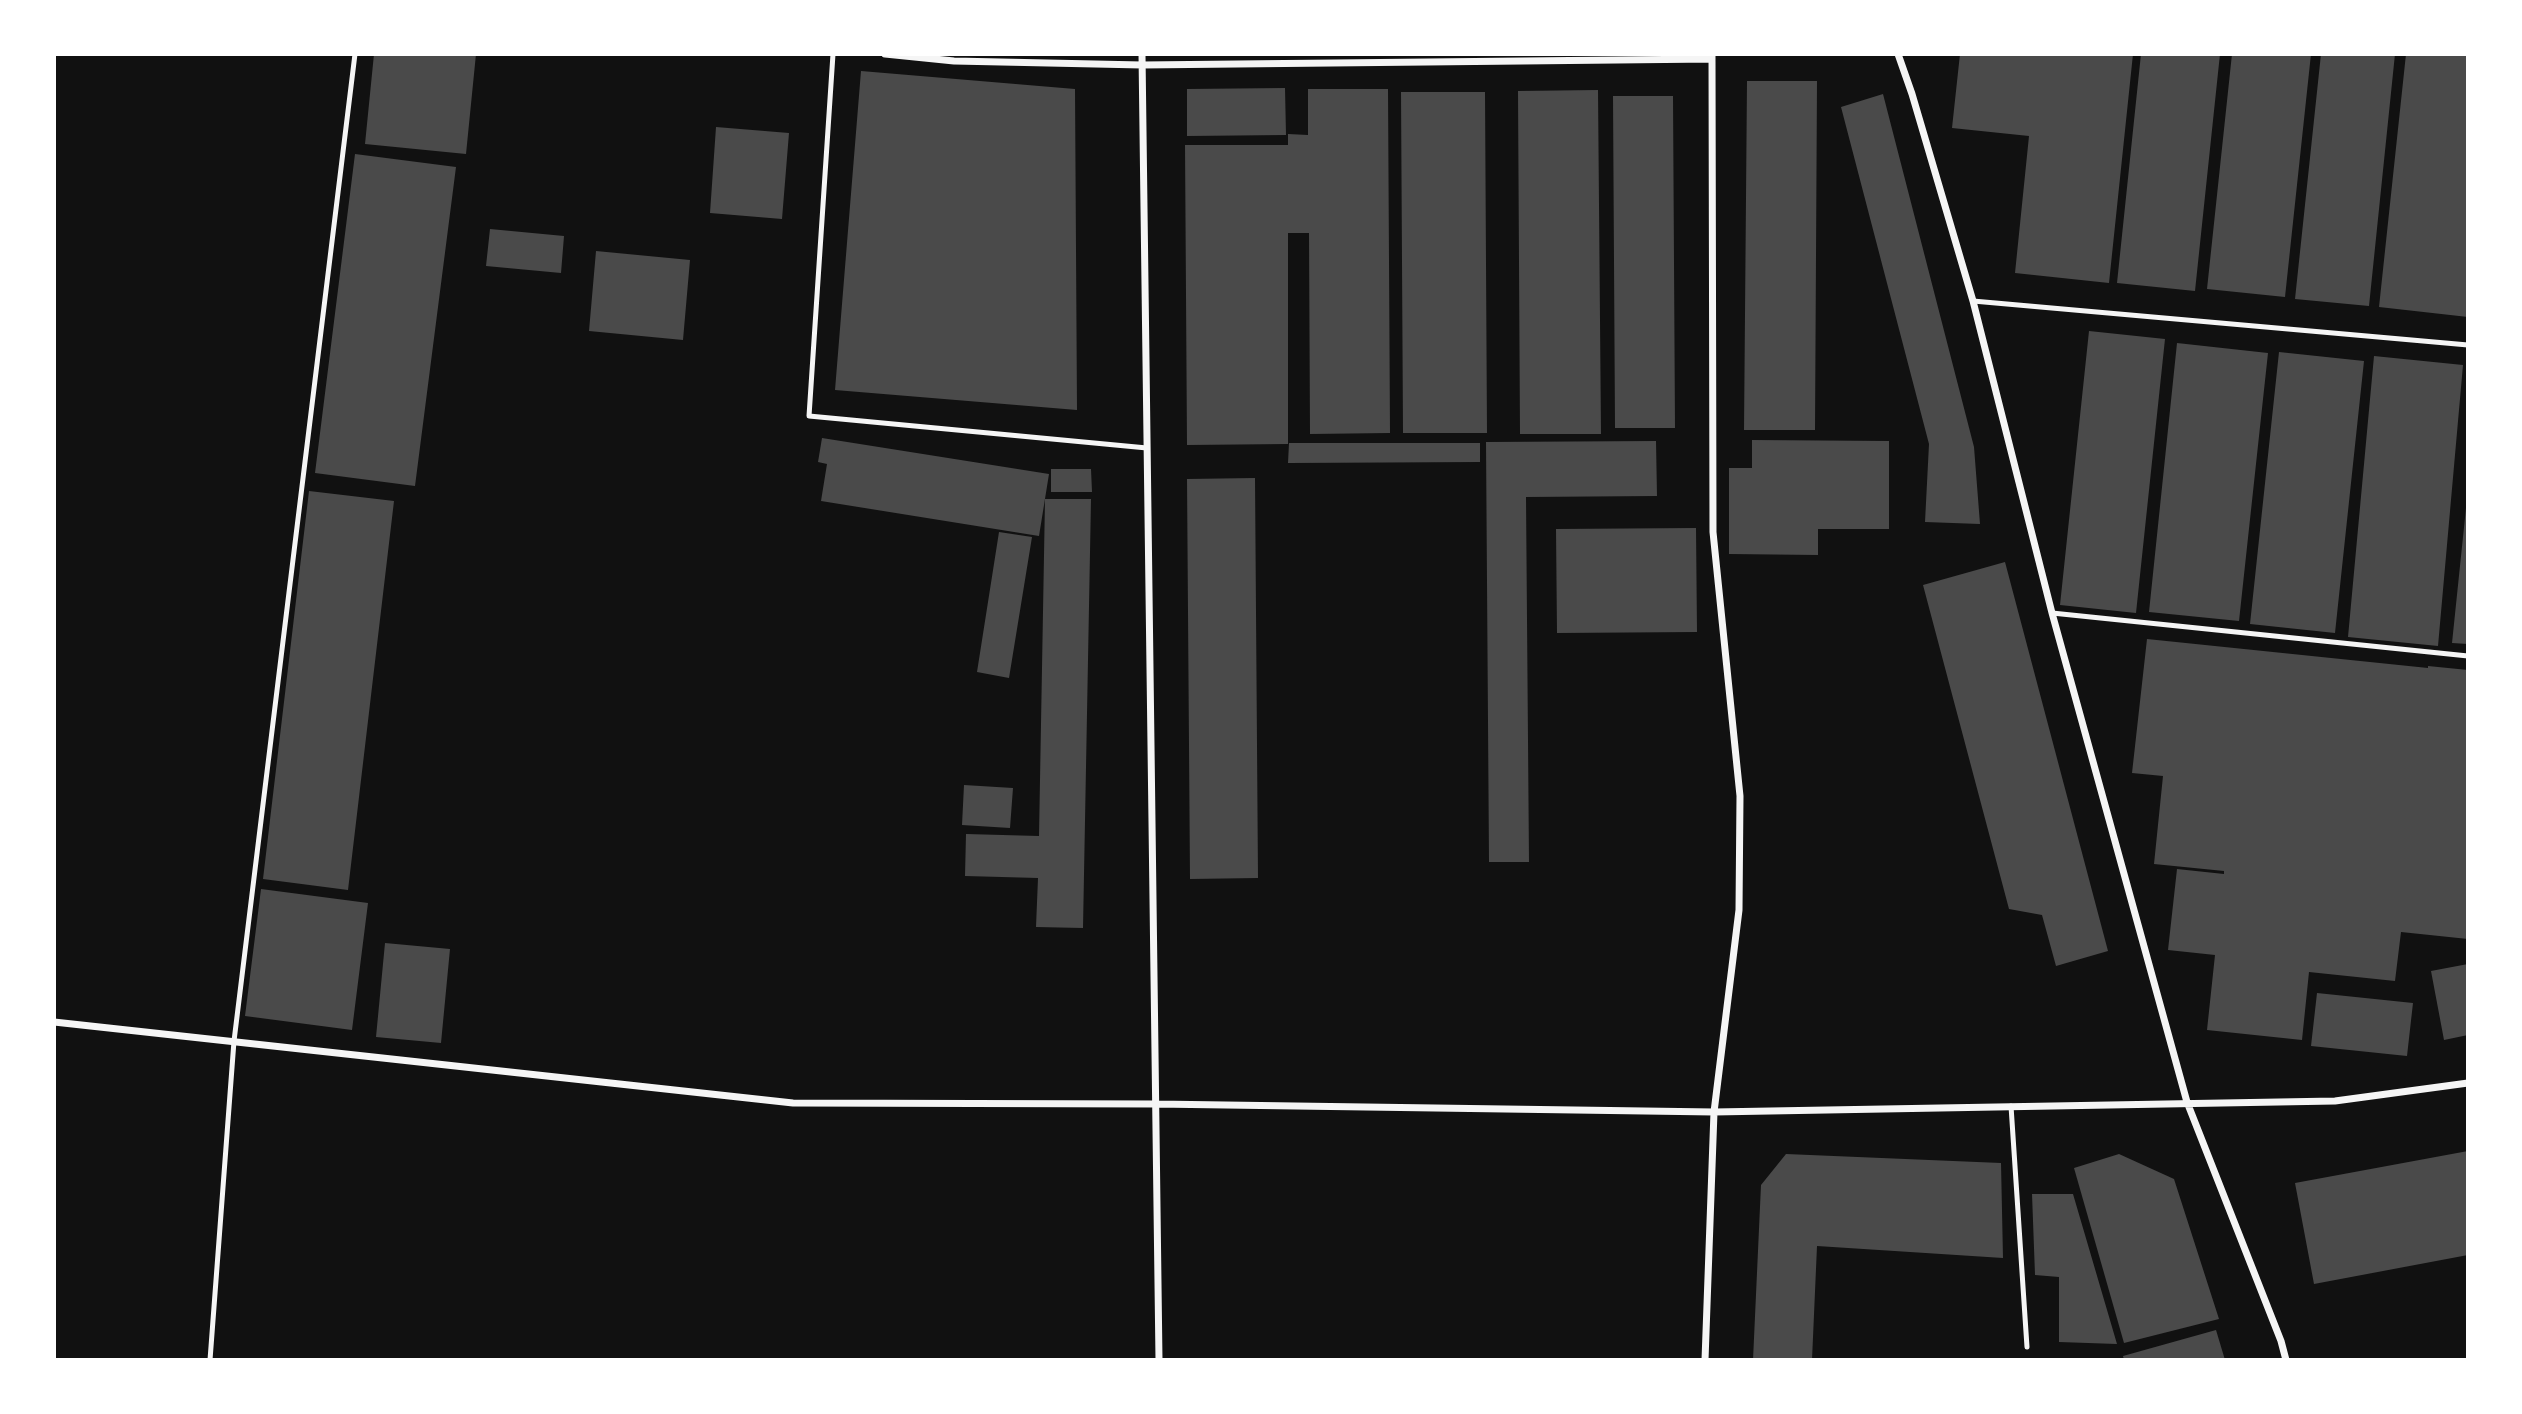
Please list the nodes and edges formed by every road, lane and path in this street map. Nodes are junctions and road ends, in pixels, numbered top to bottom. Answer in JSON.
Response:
{"nodes":[{"id":1,"x":355,"y":54,"type":"edge"},
{"id":2,"x":833,"y":54,"type":"edge"},
{"id":3,"x":885,"y":54,"type":"edge"},
{"id":4,"x":1142,"y":54,"type":"edge"},
{"id":5,"x":1898,"y":54,"type":"edge"},
{"id":6,"x":1712,"y":57,"type":"edge"},
{"id":7,"x":1143,"y":65,"type":"junction"},
{"id":8,"x":1973,"y":301,"type":"junction"},
{"id":9,"x":2468,"y":345,"type":"edge"},
{"id":10,"x":1147,"y":448,"type":"junction"},
{"id":11,"x":2052,"y":613,"type":"junction"},
{"id":12,"x":2468,"y":656,"type":"edge"},
{"id":13,"x":54,"y":1022,"type":"edge"},
{"id":14,"x":234,"y":1041,"type":"junction"},
{"id":15,"x":2468,"y":1083,"type":"edge"},
{"id":16,"x":2187,"y":1102,"type":"junction"},
{"id":17,"x":1156,"y":1104,"type":"junction"},
{"id":18,"x":2011,"y":1106,"type":"junction"},
{"id":19,"x":1714,"y":1112,"type":"junction"},
{"id":20,"x":2027,"y":1347,"type":"dead end"},
{"id":21,"x":211,"y":1360,"type":"edge"},
{"id":22,"x":1159,"y":1360,"type":"edge"},
{"id":23,"x":1705,"y":1360,"type":"edge"},
{"id":24,"x":2286,"y":1360,"type":"edge"}],
"edges":[{"from":1,"to":14,"type":"lane"},
{"from":2,"to":10,"type":"lane"},
{"from":3,"to":7,"type":"street"},
{"from":4,"to":7,"type":"street"},
{"from":5,"to":8,"type":"street"},
{"from":6,"to":7,"type":"street"},
{"from":6,"to":19,"type":"street"},
{"from":7,"to":10,"type":"street"},
{"from":8,"to":9,"type":"lane"},
{"from":8,"to":11,"type":"street"},
{"from":10,"to":17,"type":"street"},
{"from":11,"to":12,"type":"lane"},
{"from":11,"to":16,"type":"street"},
{"from":13,"to":14,"type":"street"},
{"from":14,"to":17,"type":"street"},
{"from":14,"to":21,"type":"lane"},
{"from":15,"to":16,"type":"street"},
{"from":16,"to":18,"type":"street"},
{"from":16,"to":24,"type":"street"},
{"from":17,"to":19,"type":"street"},
{"from":17,"to":22,"type":"street"},
{"from":18,"to":19,"type":"street"},
{"from":18,"to":20,"type":"lane"},
{"from":19,"to":23,"type":"street"}]}
